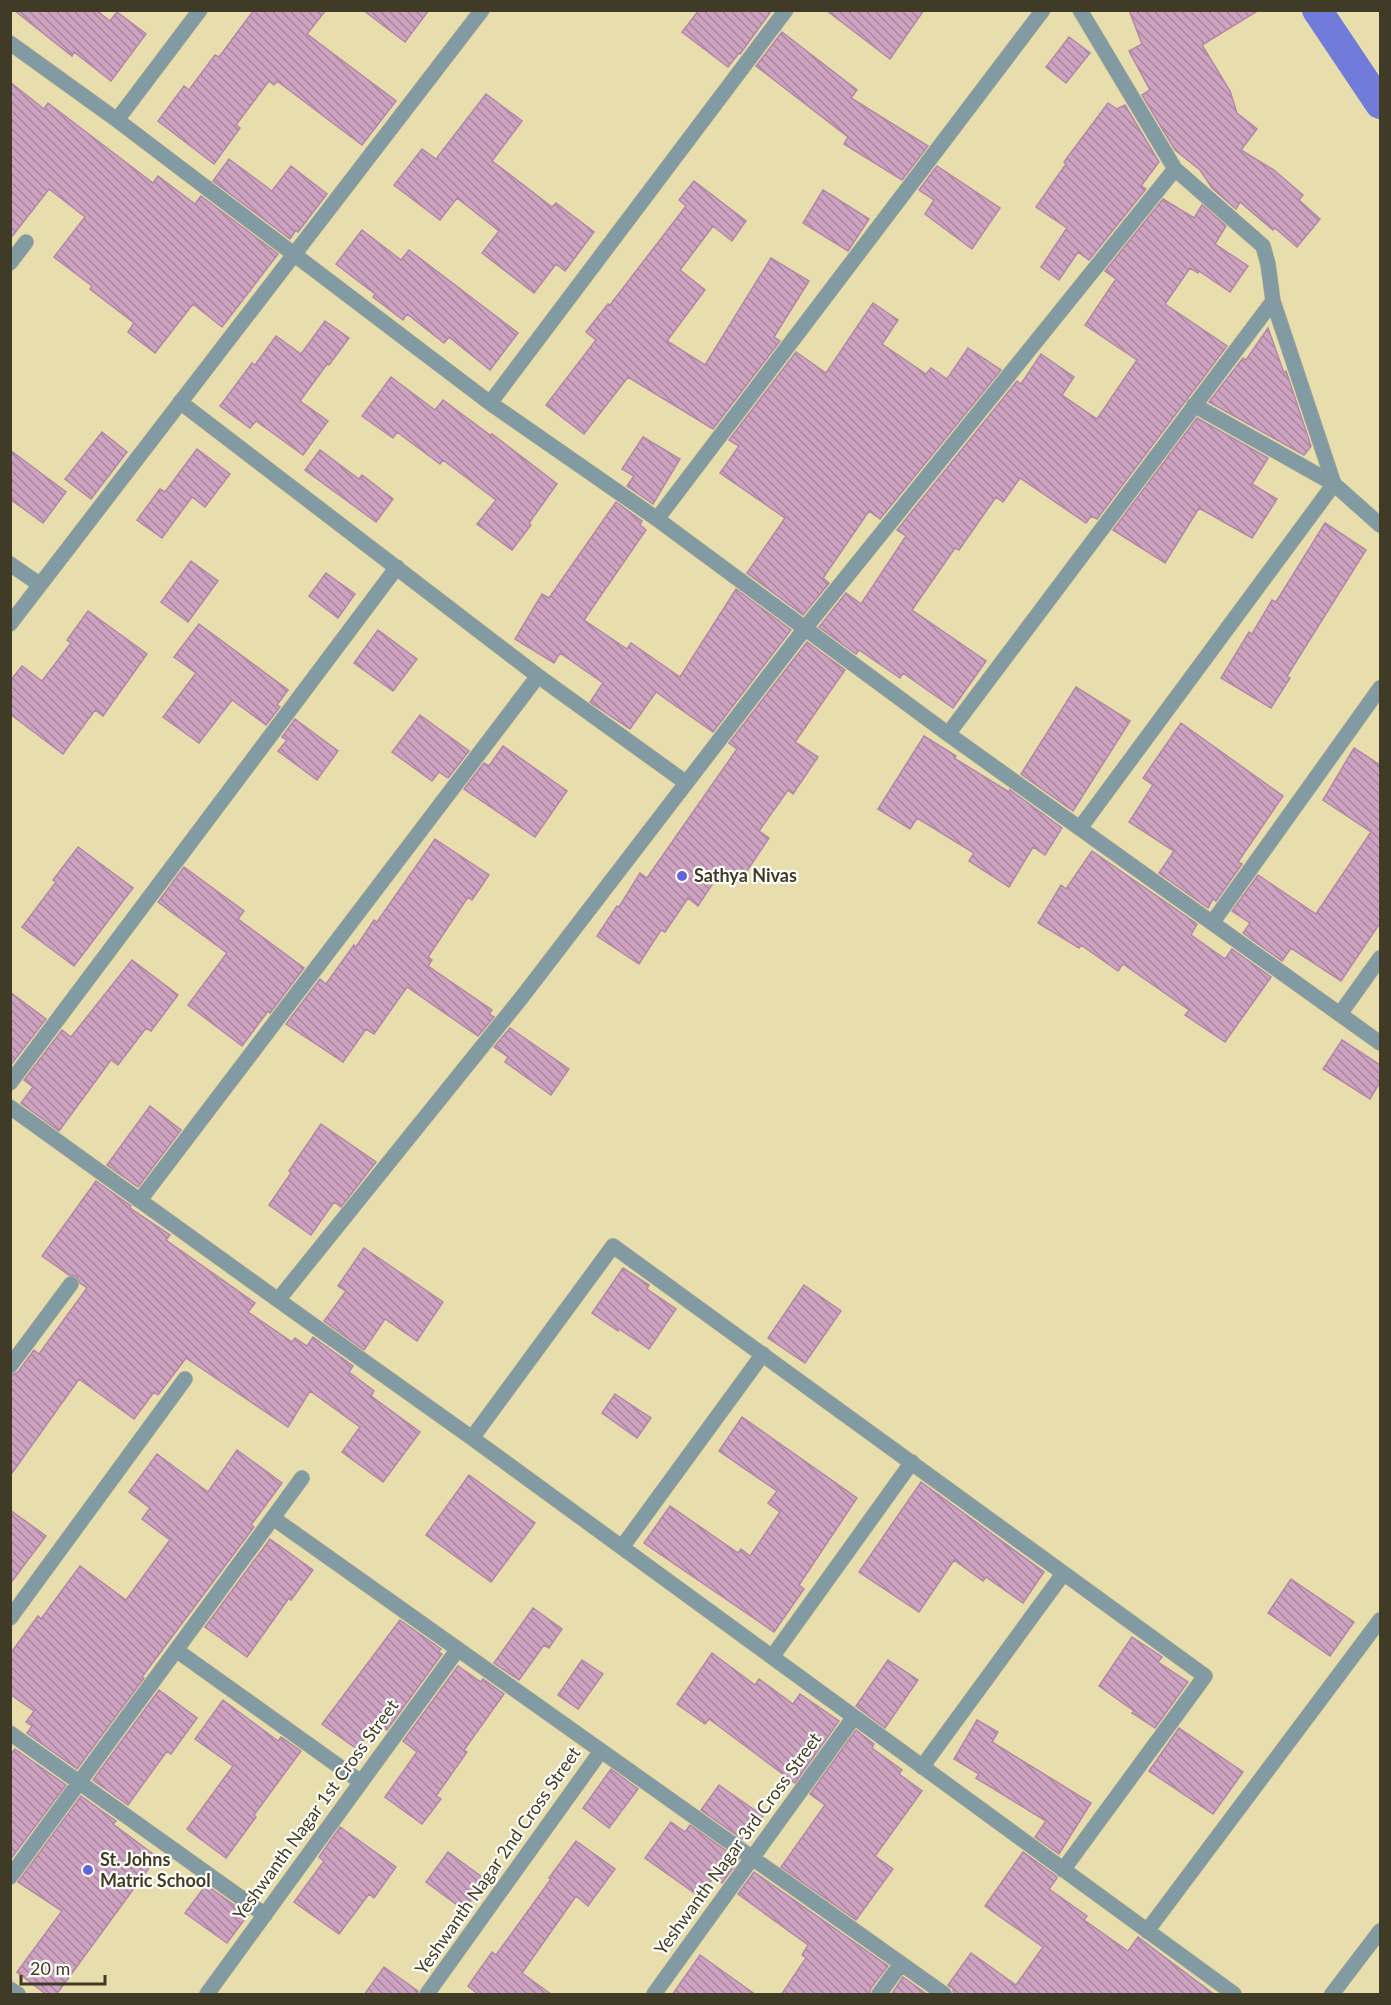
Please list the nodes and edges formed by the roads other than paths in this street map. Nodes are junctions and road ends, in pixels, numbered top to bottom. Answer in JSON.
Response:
{"nodes":[{"id":1,"x":200,"y":10,"type":"edge"},
{"id":2,"x":482,"y":10,"type":"edge"},
{"id":3,"x":786,"y":10,"type":"edge"},
{"id":4,"x":1043,"y":10,"type":"edge"},
{"id":5,"x":1080,"y":10,"type":"edge"},
{"id":6,"x":10,"y":43,"type":"edge"},
{"id":7,"x":117,"y":120,"type":"junction"},
{"id":8,"x":1174,"y":169,"type":"junction"},
{"id":9,"x":26,"y":242,"type":"dead end"},
{"id":10,"x":295,"y":253,"type":"junction"},
{"id":11,"x":10,"y":263,"type":"edge"},
{"id":12,"x":1273,"y":301,"type":"junction"},
{"id":13,"x":180,"y":402,"type":"junction"},
{"id":14,"x":490,"y":403,"type":"junction"},
{"id":15,"x":1194,"y":405,"type":"junction"},
{"id":16,"x":1334,"y":484,"type":"junction"},
{"id":17,"x":657,"y":519,"type":"junction"},
{"id":18,"x":1380,"y":525,"type":"edge"},
{"id":19,"x":10,"y":564,"type":"edge"},
{"id":20,"x":397,"y":567,"type":"junction"},
{"id":21,"x":39,"y":584,"type":"junction"},
{"id":22,"x":10,"y":624,"type":"edge"},
{"id":23,"x":806,"y":627,"type":"junction"},
{"id":24,"x":538,"y":676,"type":"junction"},
{"id":25,"x":1380,"y":688,"type":"edge"},
{"id":26,"x":948,"y":734,"type":"junction"},
{"id":27,"x":685,"y":782,"type":"junction"},
{"id":28,"x":1080,"y":828,"type":"junction"},
{"id":29,"x":1212,"y":923,"type":"junction"},
{"id":30,"x":1380,"y":958,"type":"edge"},
{"id":31,"x":1340,"y":1014,"type":"junction"},
{"id":32,"x":1380,"y":1043,"type":"edge"},
{"id":33,"x":10,"y":1083,"type":"edge"},
{"id":34,"x":10,"y":1107,"type":"edge"},
{"id":35,"x":140,"y":1200,"type":"junction"},
{"id":36,"x":71,"y":1284,"type":"dead end"},
{"id":37,"x":278,"y":1300,"type":"junction"},
{"id":38,"x":764,"y":1354,"type":"junction"},
{"id":39,"x":10,"y":1366,"type":"edge"},
{"id":40,"x":185,"y":1379,"type":"dead end"},
{"id":41,"x":472,"y":1438,"type":"junction"},
{"id":42,"x":912,"y":1462,"type":"junction"},
{"id":43,"x":302,"y":1478,"type":"dead end"},
{"id":44,"x":273,"y":1518,"type":"junction"},
{"id":45,"x":622,"y":1547,"type":"junction"},
{"id":46,"x":1062,"y":1574,"type":"junction"},
{"id":47,"x":10,"y":1618,"type":"edge"},
{"id":48,"x":1380,"y":1620,"type":"edge"},
{"id":49,"x":458,"y":1649,"type":"junction"},
{"id":50,"x":176,"y":1650,"type":"junction"},
{"id":51,"x":772,"y":1657,"type":"junction"},
{"id":52,"x":854,"y":1716,"type":"junction"},
{"id":53,"x":10,"y":1733,"type":"edge"},
{"id":54,"x":601,"y":1750,"type":"junction"},
{"id":55,"x":922,"y":1767,"type":"junction"},
{"id":56,"x":361,"y":1782,"type":"junction"},
{"id":57,"x":79,"y":1783,"type":"junction"},
{"id":58,"x":752,"y":1858,"type":"junction"},
{"id":59,"x":1063,"y":1870,"type":"junction"},
{"id":60,"x":10,"y":1877,"type":"edge"},
{"id":61,"x":265,"y":1915,"type":"junction"},
{"id":62,"x":1148,"y":1931,"type":"junction"},
{"id":63,"x":1380,"y":1931,"type":"edge"},
{"id":64,"x":901,"y":1964,"type":"junction"},
{"id":65,"x":10,"y":1989,"type":"edge"},
{"id":66,"x":18,"y":1995,"type":"edge"},
{"id":67,"x":207,"y":1995,"type":"edge"},
{"id":68,"x":427,"y":1995,"type":"edge"},
{"id":69,"x":654,"y":1995,"type":"edge"},
{"id":70,"x":879,"y":1995,"type":"edge"},
{"id":71,"x":944,"y":1995,"type":"edge"},
{"id":72,"x":1234,"y":1995,"type":"edge"},
{"id":73,"x":1332,"y":1995,"type":"edge"}],
"edges":[{"from":1,"to":7,"type":"street"},
{"from":2,"to":10,"type":"street"},
{"from":3,"to":14,"type":"street"},
{"from":4,"to":17,"type":"street"},
{"from":5,"to":8,"type":"street"},
{"from":6,"to":7,"type":"street"},
{"from":7,"to":10,"type":"street"},
{"from":8,"to":12,"type":"street"},
{"from":8,"to":23,"type":"street"},
{"from":9,"to":11,"type":"street"},
{"from":10,"to":13,"type":"street"},
{"from":10,"to":14,"type":"street"},
{"from":12,"to":15,"type":"street"},
{"from":12,"to":16,"type":"street"},
{"from":13,"to":20,"type":"street"},
{"from":13,"to":21,"type":"street"},
{"from":14,"to":17,"type":"street"},
{"from":15,"to":16,"type":"street"},
{"from":15,"to":26,"type":"street"},
{"from":16,"to":18,"type":"street"},
{"from":16,"to":28,"type":"street"},
{"from":17,"to":23,"type":"street"},
{"from":19,"to":21,"type":"street"},
{"from":20,"to":24,"type":"street"},
{"from":20,"to":33,"type":"street"},
{"from":21,"to":22,"type":"street"},
{"from":23,"to":26,"type":"street"},
{"from":23,"to":27,"type":"street"},
{"from":24,"to":27,"type":"street"},
{"from":24,"to":35,"type":"street"},
{"from":25,"to":29,"type":"street"},
{"from":26,"to":28,"type":"street"},
{"from":27,"to":37,"type":"street"},
{"from":28,"to":29,"type":"street"},
{"from":29,"to":31,"type":"street"},
{"from":30,"to":31,"type":"street"},
{"from":31,"to":32,"type":"street"},
{"from":34,"to":35,"type":"street"},
{"from":35,"to":37,"type":"street"},
{"from":36,"to":39,"type":"street"},
{"from":37,"to":41,"type":"street"},
{"from":38,"to":41,"type":"street"},
{"from":38,"to":42,"type":"street"},
{"from":38,"to":45,"type":"street"},
{"from":40,"to":47,"type":"street"},
{"from":41,"to":45,"type":"street"},
{"from":42,"to":46,"type":"street"},
{"from":42,"to":51,"type":"street"},
{"from":43,"to":44,"type":"street"},
{"from":44,"to":49,"type":"street"},
{"from":44,"to":50,"type":"street"},
{"from":45,"to":51,"type":"street"},
{"from":46,"to":55,"type":"street"},
{"from":46,"to":59,"type":"street"},
{"from":48,"to":62,"type":"street"},
{"from":49,"to":54,"type":"street"},
{"from":49,"to":56,"type":"street","name":"Yeshwanth Nagar 1st Cross Street"},
{"from":50,"to":56,"type":"street"},
{"from":50,"to":57,"type":"street"},
{"from":51,"to":52,"type":"street"},
{"from":52,"to":55,"type":"street"},
{"from":52,"to":58,"type":"street","name":"Yeshwanth Nagar 3rd Cross Street"},
{"from":53,"to":57,"type":"street"},
{"from":54,"to":58,"type":"street"},
{"from":54,"to":68,"type":"street","name":"Yeshwanth Nagar 2nd Cross Street"},
{"from":55,"to":59,"type":"street"},
{"from":56,"to":61,"type":"street","name":"Yeshwanth Nagar 1st Cross Street"},
{"from":57,"to":60,"type":"street"},
{"from":57,"to":61,"type":"street"},
{"from":58,"to":64,"type":"street"},
{"from":58,"to":69,"type":"street","name":"Yeshwanth Nagar 3rd Cross Street"},
{"from":59,"to":62,"type":"street"},
{"from":61,"to":67,"type":"street","name":"Yeshwanth Nagar 1st Cross Street"},
{"from":62,"to":72,"type":"street"},
{"from":63,"to":73,"type":"street"},
{"from":64,"to":70,"type":"street"},
{"from":64,"to":71,"type":"street"},
{"from":65,"to":66,"type":"street"}]}
